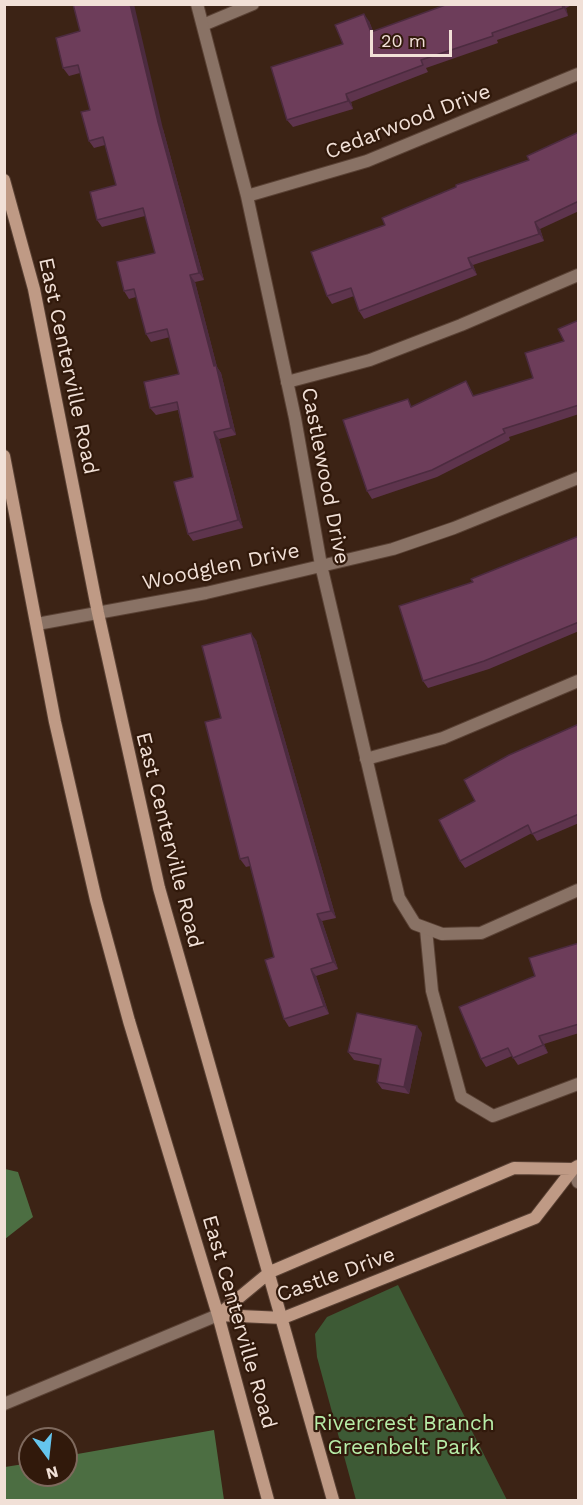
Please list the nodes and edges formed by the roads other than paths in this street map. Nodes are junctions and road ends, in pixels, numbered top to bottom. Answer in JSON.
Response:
{"nodes":[{"id":1,"x":197,"y":4,"type":"edge"},
{"id":2,"x":253,"y":4,"type":"edge"},
{"id":3,"x":203,"y":26,"type":"junction"},
{"id":4,"x":579,"y":74,"type":"edge"},
{"id":5,"x":4,"y":180,"type":"edge"},
{"id":6,"x":247,"y":196,"type":"junction"},
{"id":7,"x":579,"y":274,"type":"edge"},
{"id":8,"x":287,"y":382,"type":"junction"},
{"id":9,"x":4,"y":456,"type":"edge"},
{"id":10,"x":579,"y":477,"type":"edge"},
{"id":11,"x":321,"y":565,"type":"junction"},
{"id":12,"x":98,"y":613,"type":"junction"},
{"id":13,"x":37,"y":624,"type":"junction"},
{"id":14,"x":579,"y":681,"type":"edge"},
{"id":15,"x":366,"y":759,"type":"junction"},
{"id":16,"x":579,"y":890,"type":"edge"},
{"id":17,"x":426,"y":929,"type":"junction"},
{"id":18,"x":579,"y":1084,"type":"edge"},
{"id":19,"x":576,"y":1168,"type":"edge"},
{"id":20,"x":579,"y":1182,"type":"edge"},
{"id":21,"x":270,"y":1272,"type":"junction"},
{"id":22,"x":218,"y":1315,"type":"junction"},
{"id":23,"x":284,"y":1318,"type":"junction"},
{"id":24,"x":4,"y":1404,"type":"edge"},
{"id":25,"x":268,"y":1500,"type":"edge"},
{"id":26,"x":333,"y":1500,"type":"edge"}],
"edges":[{"from":1,"to":3,"type":"street","name":"Castlewood Drive"},
{"from":2,"to":3,"type":"street"},
{"from":3,"to":6,"type":"street","name":"Castlewood Drive"},
{"from":4,"to":6,"type":"street","name":"Cedarwood Drive"},
{"from":5,"to":12,"type":"main road","name":"East Centerville Road"},
{"from":6,"to":8,"type":"street","name":"Castlewood Drive"},
{"from":7,"to":8,"type":"street"},
{"from":8,"to":11,"type":"street","name":"Castlewood Drive"},
{"from":9,"to":13,"type":"main road","name":"East Centerville Road"},
{"from":10,"to":11,"type":"street","name":"Woodglen Drive"},
{"from":11,"to":12,"type":"street","name":"Woodglen Drive"},
{"from":11,"to":15,"type":"street","name":"Castlewood Drive"},
{"from":12,"to":13,"type":"street","name":"Woodglen Drive"},
{"from":12,"to":21,"type":"main road","name":"East Centerville Road"},
{"from":13,"to":22,"type":"main road","name":"East Centerville Road"},
{"from":14,"to":15,"type":"street"},
{"from":15,"to":17,"type":"street","name":"Castlewood Drive"},
{"from":16,"to":17,"type":"street","name":"Castlewood Drive"},
{"from":17,"to":18,"type":"street"},
{"from":19,"to":20,"type":"street"},
{"from":19,"to":21,"type":"main road","name":"Castle Drive"},
{"from":19,"to":23,"type":"main road","name":"Castle Drive"},
{"from":21,"to":22,"type":"main road","name":"Castle Drive"},
{"from":21,"to":23,"type":"main road","name":"East Centerville Road"},
{"from":22,"to":23,"type":"main road","name":"Castle Drive"},
{"from":22,"to":24,"type":"street"},
{"from":22,"to":25,"type":"main road","name":"East Centerville Road"},
{"from":23,"to":26,"type":"main road","name":"East Centerville Road"}]}
